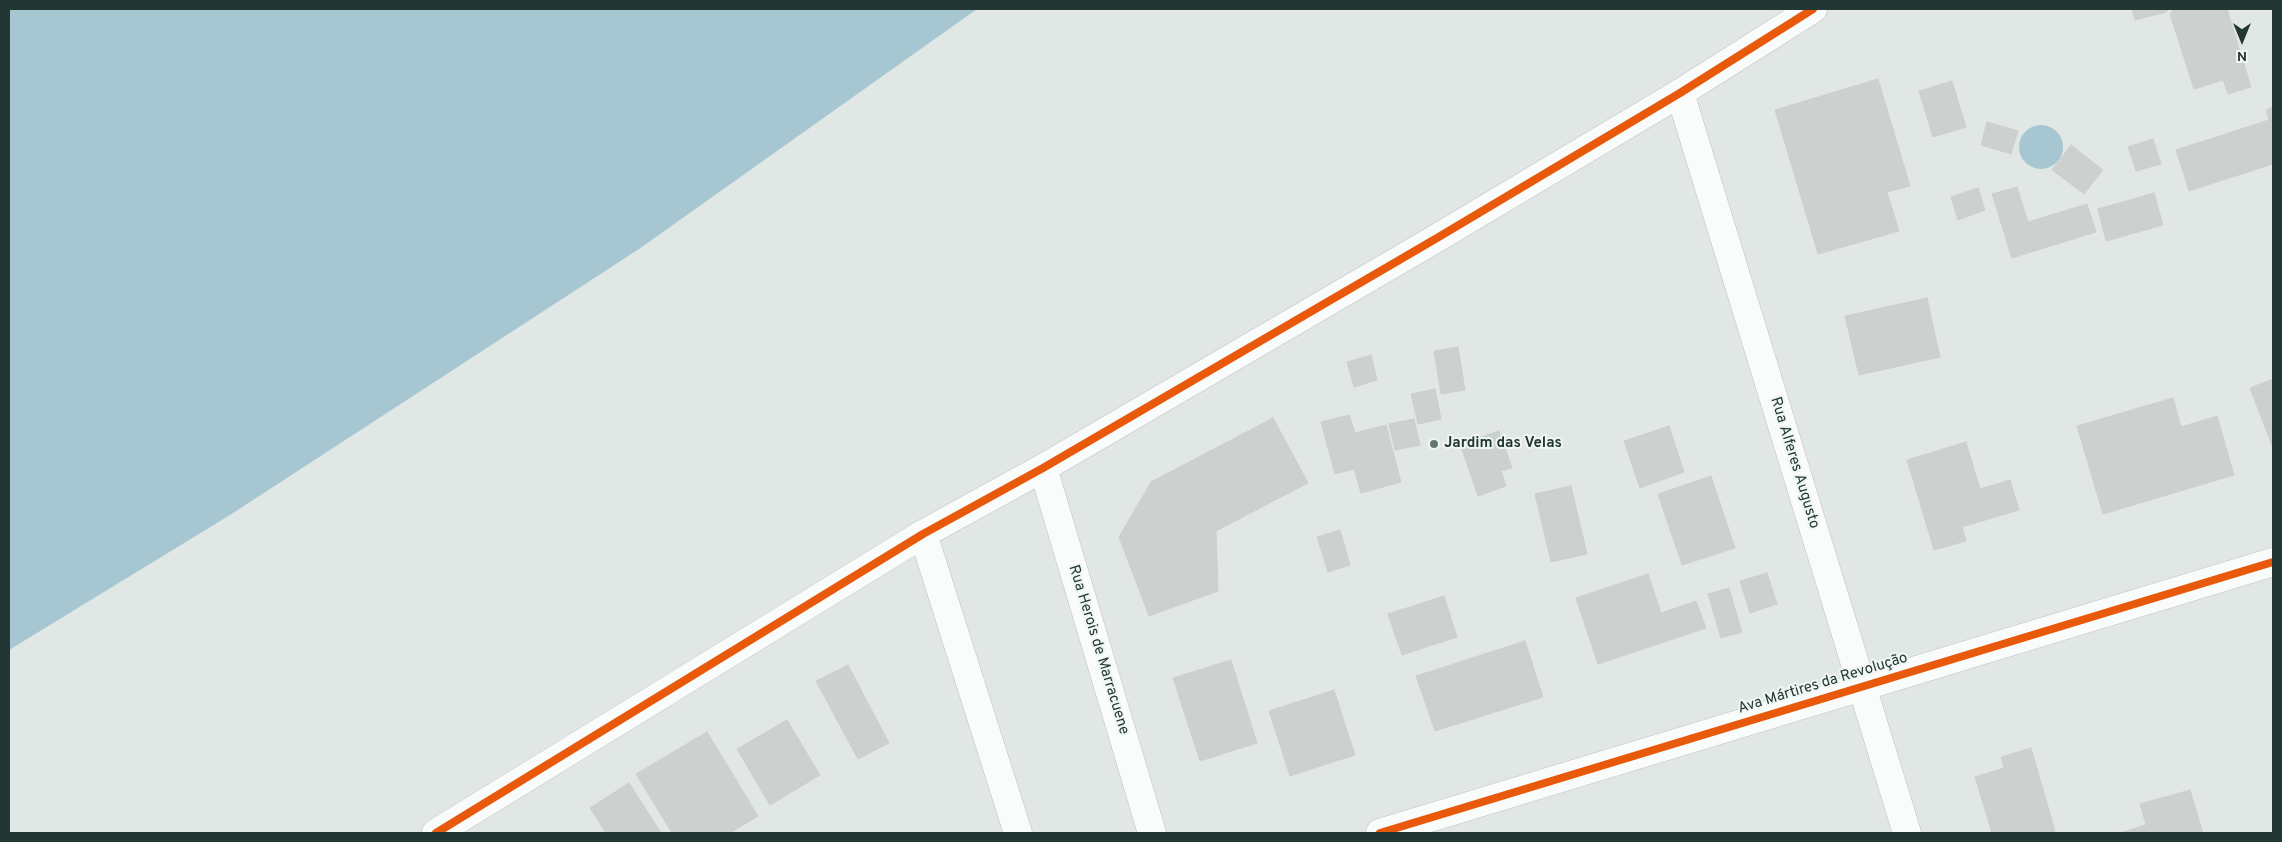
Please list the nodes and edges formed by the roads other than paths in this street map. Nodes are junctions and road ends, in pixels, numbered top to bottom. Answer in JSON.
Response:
{"nodes":[{"id":1,"x":1813,"y":9,"type":"edge"},
{"id":2,"x":1680,"y":93,"type":"junction"},
{"id":3,"x":1043,"y":468,"type":"junction"},
{"id":4,"x":922,"y":534,"type":"junction"},
{"id":5,"x":2273,"y":562,"type":"edge"},
{"id":6,"x":1863,"y":686,"type":"junction"},
{"id":7,"x":436,"y":833,"type":"edge"},
{"id":8,"x":1018,"y":833,"type":"edge"},
{"id":9,"x":1152,"y":833,"type":"edge"},
{"id":10,"x":1380,"y":833,"type":"edge"},
{"id":11,"x":1907,"y":833,"type":"edge"}],
"edges":[{"from":1,"to":2,"type":"street"},
{"from":2,"to":3,"type":"street"},
{"from":2,"to":6,"type":"street","name":"Rua Alferes Augusto"},
{"from":3,"to":4,"type":"street"},
{"from":3,"to":9,"type":"street","name":"Rua Herois de Marracuene"},
{"from":4,"to":7,"type":"street"},
{"from":4,"to":8,"type":"street"},
{"from":5,"to":6,"type":"street","name":"Ava Mártires da Revolução"},
{"from":6,"to":10,"type":"street","name":"Ava Mártires da Revolução"},
{"from":6,"to":11,"type":"street","name":"Rua Alferes Augusto"}]}
